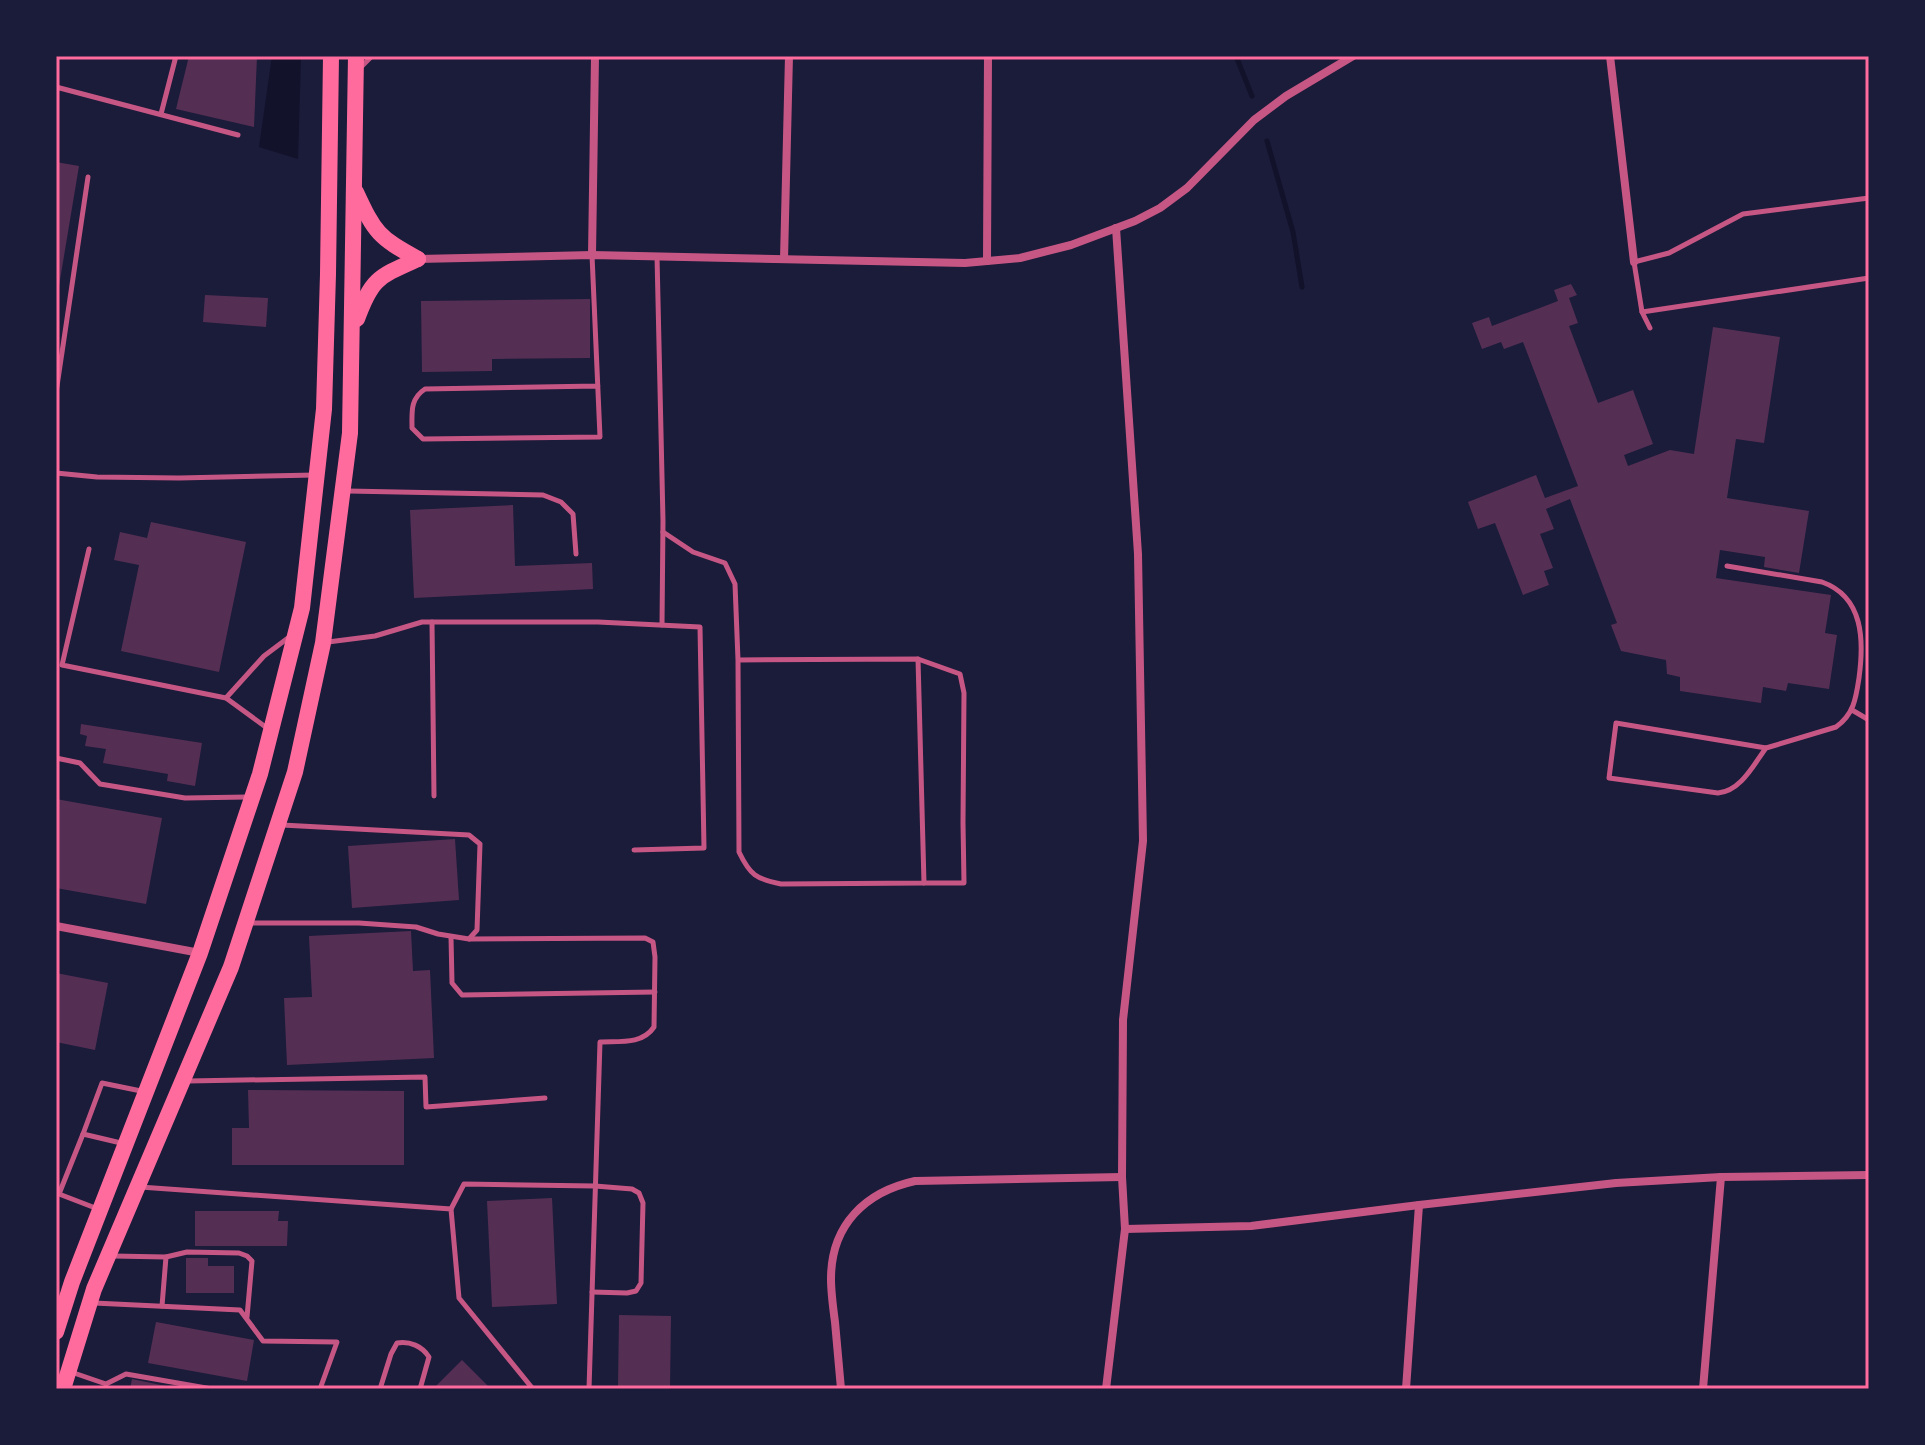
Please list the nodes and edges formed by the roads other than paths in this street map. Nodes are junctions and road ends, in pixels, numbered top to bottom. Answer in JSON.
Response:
{"nodes":[{"id":1,"x":176,"y":56,"type":"edge"},
{"id":2,"x":331,"y":56,"type":"edge"},
{"id":3,"x":372,"y":56,"type":"edge"},
{"id":4,"x":595,"y":56,"type":"edge"},
{"id":5,"x":789,"y":56,"type":"edge"},
{"id":6,"x":988,"y":56,"type":"edge"},
{"id":7,"x":1353,"y":56,"type":"edge"},
{"id":8,"x":1610,"y":56,"type":"edge"},
{"id":9,"x":356,"y":64,"type":"edge"},
{"id":10,"x":56,"y":87,"type":"edge"},
{"id":11,"x":161,"y":114,"type":"junction"},
{"id":12,"x":238,"y":135,"type":"dead end"},
{"id":13,"x":88,"y":177,"type":"dead end"},
{"id":14,"x":354,"y":187,"type":"junction"},
{"id":15,"x":1869,"y":198,"type":"edge"},
{"id":16,"x":1116,"y":228,"type":"junction"},
{"id":17,"x":592,"y":255,"type":"junction"},
{"id":18,"x":657,"y":256,"type":"junction"},
{"id":19,"x":418,"y":259,"type":"junction"},
{"id":20,"x":784,"y":259,"type":"junction"},
{"id":21,"x":987,"y":261,"type":"junction"},
{"id":22,"x":1634,"y":262,"type":"junction"},
{"id":23,"x":1869,"y":278,"type":"edge"},
{"id":24,"x":1642,"y":312,"type":"junction"},
{"id":25,"x":1650,"y":328,"type":"dead end"},
{"id":26,"x":352,"y":334,"type":"junction"},
{"id":27,"x":598,"y":386,"type":"junction"},
{"id":28,"x":56,"y":393,"type":"edge"},
{"id":29,"x":56,"y":473,"type":"edge"},
{"id":30,"x":316,"y":475,"type":"junction"},
{"id":31,"x":343,"y":491,"type":"junction"},
{"id":32,"x":663,"y":532,"type":"junction"},
{"id":33,"x":89,"y":549,"type":"dead end"},
{"id":34,"x":576,"y":554,"type":"dead end"},
{"id":35,"x":1727,"y":566,"type":"dead end"},
{"id":36,"x":432,"y":622,"type":"junction"},
{"id":37,"x":662,"y":625,"type":"junction"},
{"id":38,"x":295,"y":633,"type":"junction"},
{"id":39,"x":323,"y":643,"type":"junction"},
{"id":40,"x":918,"y":659,"type":"junction"},
{"id":41,"x":738,"y":660,"type":"junction"},
{"id":42,"x":226,"y":698,"type":"junction"},
{"id":43,"x":1852,"y":710,"type":"junction"},
{"id":44,"x":1869,"y":720,"type":"edge"},
{"id":45,"x":271,"y":731,"type":"junction"},
{"id":46,"x":1766,"y":748,"type":"junction"},
{"id":47,"x":56,"y":758,"type":"edge"},
{"id":48,"x":434,"y":796,"type":"dead end"},
{"id":49,"x":252,"y":797,"type":"junction"},
{"id":50,"x":278,"y":825,"type":"junction"},
{"id":51,"x":634,"y":850,"type":"dead end"},
{"id":52,"x":924,"y":883,"type":"junction"},
{"id":53,"x":245,"y":923,"type":"junction"},
{"id":54,"x":56,"y":926,"type":"edge"},
{"id":55,"x":451,"y":937,"type":"junction"},
{"id":56,"x":469,"y":939,"type":"junction"},
{"id":57,"x":200,"y":953,"type":"junction"},
{"id":58,"x":655,"y":992,"type":"junction"},
{"id":59,"x":183,"y":1081,"type":"junction"},
{"id":60,"x":146,"y":1092,"type":"junction"},
{"id":61,"x":545,"y":1098,"type":"dead end"},
{"id":62,"x":83,"y":1134,"type":"junction"},
{"id":63,"x":126,"y":1144,"type":"junction"},
{"id":64,"x":1869,"y":1175,"type":"edge"},
{"id":65,"x":1122,"y":1177,"type":"junction"},
{"id":66,"x":1721,"y":1177,"type":"junction"},
{"id":67,"x":595,"y":1186,"type":"junction"},
{"id":68,"x":137,"y":1187,"type":"junction"},
{"id":69,"x":1419,"y":1205,"type":"junction"},
{"id":70,"x":451,"y":1209,"type":"junction"},
{"id":71,"x":100,"y":1210,"type":"junction"},
{"id":72,"x":1125,"y":1229,"type":"junction"},
{"id":73,"x":108,"y":1256,"type":"junction"},
{"id":74,"x":166,"y":1257,"type":"junction"},
{"id":75,"x":592,"y":1292,"type":"junction"},
{"id":76,"x":89,"y":1303,"type":"junction"},
{"id":77,"x":162,"y":1306,"type":"junction"},
{"id":78,"x":246,"y":1318,"type":"junction"},
{"id":79,"x":56,"y":1332,"type":"edge"},
{"id":80,"x":68,"y":1372,"type":"junction"},
{"id":81,"x":105,"y":1386,"type":"edge"},
{"id":82,"x":63,"y":1389,"type":"edge"},
{"id":83,"x":212,"y":1389,"type":"edge"},
{"id":84,"x":320,"y":1389,"type":"edge"},
{"id":85,"x":380,"y":1389,"type":"edge"},
{"id":86,"x":420,"y":1389,"type":"edge"},
{"id":87,"x":533,"y":1389,"type":"edge"},
{"id":88,"x":589,"y":1389,"type":"edge"},
{"id":89,"x":841,"y":1389,"type":"edge"},
{"id":90,"x":1106,"y":1389,"type":"edge"},
{"id":91,"x":1406,"y":1389,"type":"edge"},
{"id":92,"x":1703,"y":1389,"type":"edge"}],
"edges":[{"from":1,"to":11,"type":"lane"},
{"from":2,"to":30,"type":"highway"},
{"from":3,"to":9,"type":"lane"},
{"from":4,"to":17,"type":"street"},
{"from":5,"to":20,"type":"street"},
{"from":6,"to":21,"type":"street"},
{"from":7,"to":16,"type":"street"},
{"from":8,"to":22,"type":"street"},
{"from":9,"to":14,"type":"highway"},
{"from":10,"to":11,"type":"lane"},
{"from":11,"to":12,"type":"lane"},
{"from":13,"to":28,"type":"lane"},
{"from":14,"to":19,"type":"highway"},
{"from":14,"to":26,"type":"highway"},
{"from":15,"to":22,"type":"lane"},
{"from":16,"to":21,"type":"street"},
{"from":16,"to":65,"type":"street"},
{"from":17,"to":18,"type":"street"},
{"from":17,"to":19,"type":"street"},
{"from":17,"to":27,"type":"lane"},
{"from":18,"to":20,"type":"street"},
{"from":18,"to":32,"type":"lane"},
{"from":19,"to":26,"type":"highway"},
{"from":20,"to":21,"type":"street"},
{"from":22,"to":24,"type":"lane"},
{"from":23,"to":24,"type":"lane"},
{"from":24,"to":25,"type":"lane"},
{"from":26,"to":31,"type":"highway"},
{"from":27,"to":27,"type":"lane"},
{"from":29,"to":30,"type":"lane"},
{"from":30,"to":38,"type":"highway"},
{"from":31,"to":34,"type":"lane"},
{"from":31,"to":39,"type":"highway"},
{"from":32,"to":37,"type":"lane"},
{"from":32,"to":41,"type":"lane"},
{"from":33,"to":42,"type":"lane"},
{"from":35,"to":43,"type":"lane"},
{"from":36,"to":37,"type":"lane"},
{"from":36,"to":39,"type":"lane"},
{"from":36,"to":48,"type":"lane"},
{"from":37,"to":51,"type":"lane"},
{"from":38,"to":42,"type":"lane"},
{"from":38,"to":45,"type":"highway"},
{"from":39,"to":50,"type":"highway"},
{"from":40,"to":41,"type":"lane"},
{"from":40,"to":52,"type":"lane"},
{"from":40,"to":52,"type":"lane"},
{"from":41,"to":52,"type":"lane"},
{"from":42,"to":45,"type":"lane"},
{"from":43,"to":44,"type":"lane"},
{"from":43,"to":46,"type":"lane"},
{"from":45,"to":49,"type":"highway"},
{"from":46,"to":46,"type":"lane"},
{"from":47,"to":49,"type":"lane"},
{"from":49,"to":57,"type":"highway"},
{"from":50,"to":53,"type":"highway"},
{"from":50,"to":56,"type":"lane"},
{"from":53,"to":55,"type":"lane"},
{"from":53,"to":59,"type":"highway"},
{"from":54,"to":57,"type":"street"},
{"from":55,"to":56,"type":"lane"},
{"from":55,"to":58,"type":"lane"},
{"from":56,"to":58,"type":"lane"},
{"from":57,"to":60,"type":"highway"},
{"from":58,"to":67,"type":"lane"},
{"from":59,"to":61,"type":"lane"},
{"from":59,"to":68,"type":"highway"},
{"from":60,"to":62,"type":"lane"},
{"from":60,"to":63,"type":"highway"},
{"from":62,"to":63,"type":"lane"},
{"from":62,"to":71,"type":"lane"},
{"from":63,"to":71,"type":"highway"},
{"from":64,"to":66,"type":"street"},
{"from":65,"to":72,"type":"street"},
{"from":65,"to":89,"type":"street"},
{"from":66,"to":69,"type":"street"},
{"from":66,"to":92,"type":"street"},
{"from":67,"to":70,"type":"lane"},
{"from":67,"to":75,"type":"lane"},
{"from":67,"to":75,"type":"lane"},
{"from":68,"to":70,"type":"lane"},
{"from":68,"to":73,"type":"highway"},
{"from":69,"to":72,"type":"street"},
{"from":69,"to":91,"type":"street"},
{"from":70,"to":87,"type":"lane"},
{"from":71,"to":79,"type":"highway"},
{"from":72,"to":90,"type":"street"},
{"from":73,"to":74,"type":"lane"},
{"from":73,"to":76,"type":"highway"},
{"from":74,"to":77,"type":"lane"},
{"from":74,"to":78,"type":"lane"},
{"from":75,"to":88,"type":"lane"},
{"from":76,"to":77,"type":"lane"},
{"from":76,"to":80,"type":"highway"},
{"from":77,"to":78,"type":"lane"},
{"from":78,"to":84,"type":"lane"},
{"from":80,"to":81,"type":"lane"},
{"from":80,"to":82,"type":"highway"},
{"from":81,"to":83,"type":"lane"},
{"from":85,"to":86,"type":"lane"}]}
